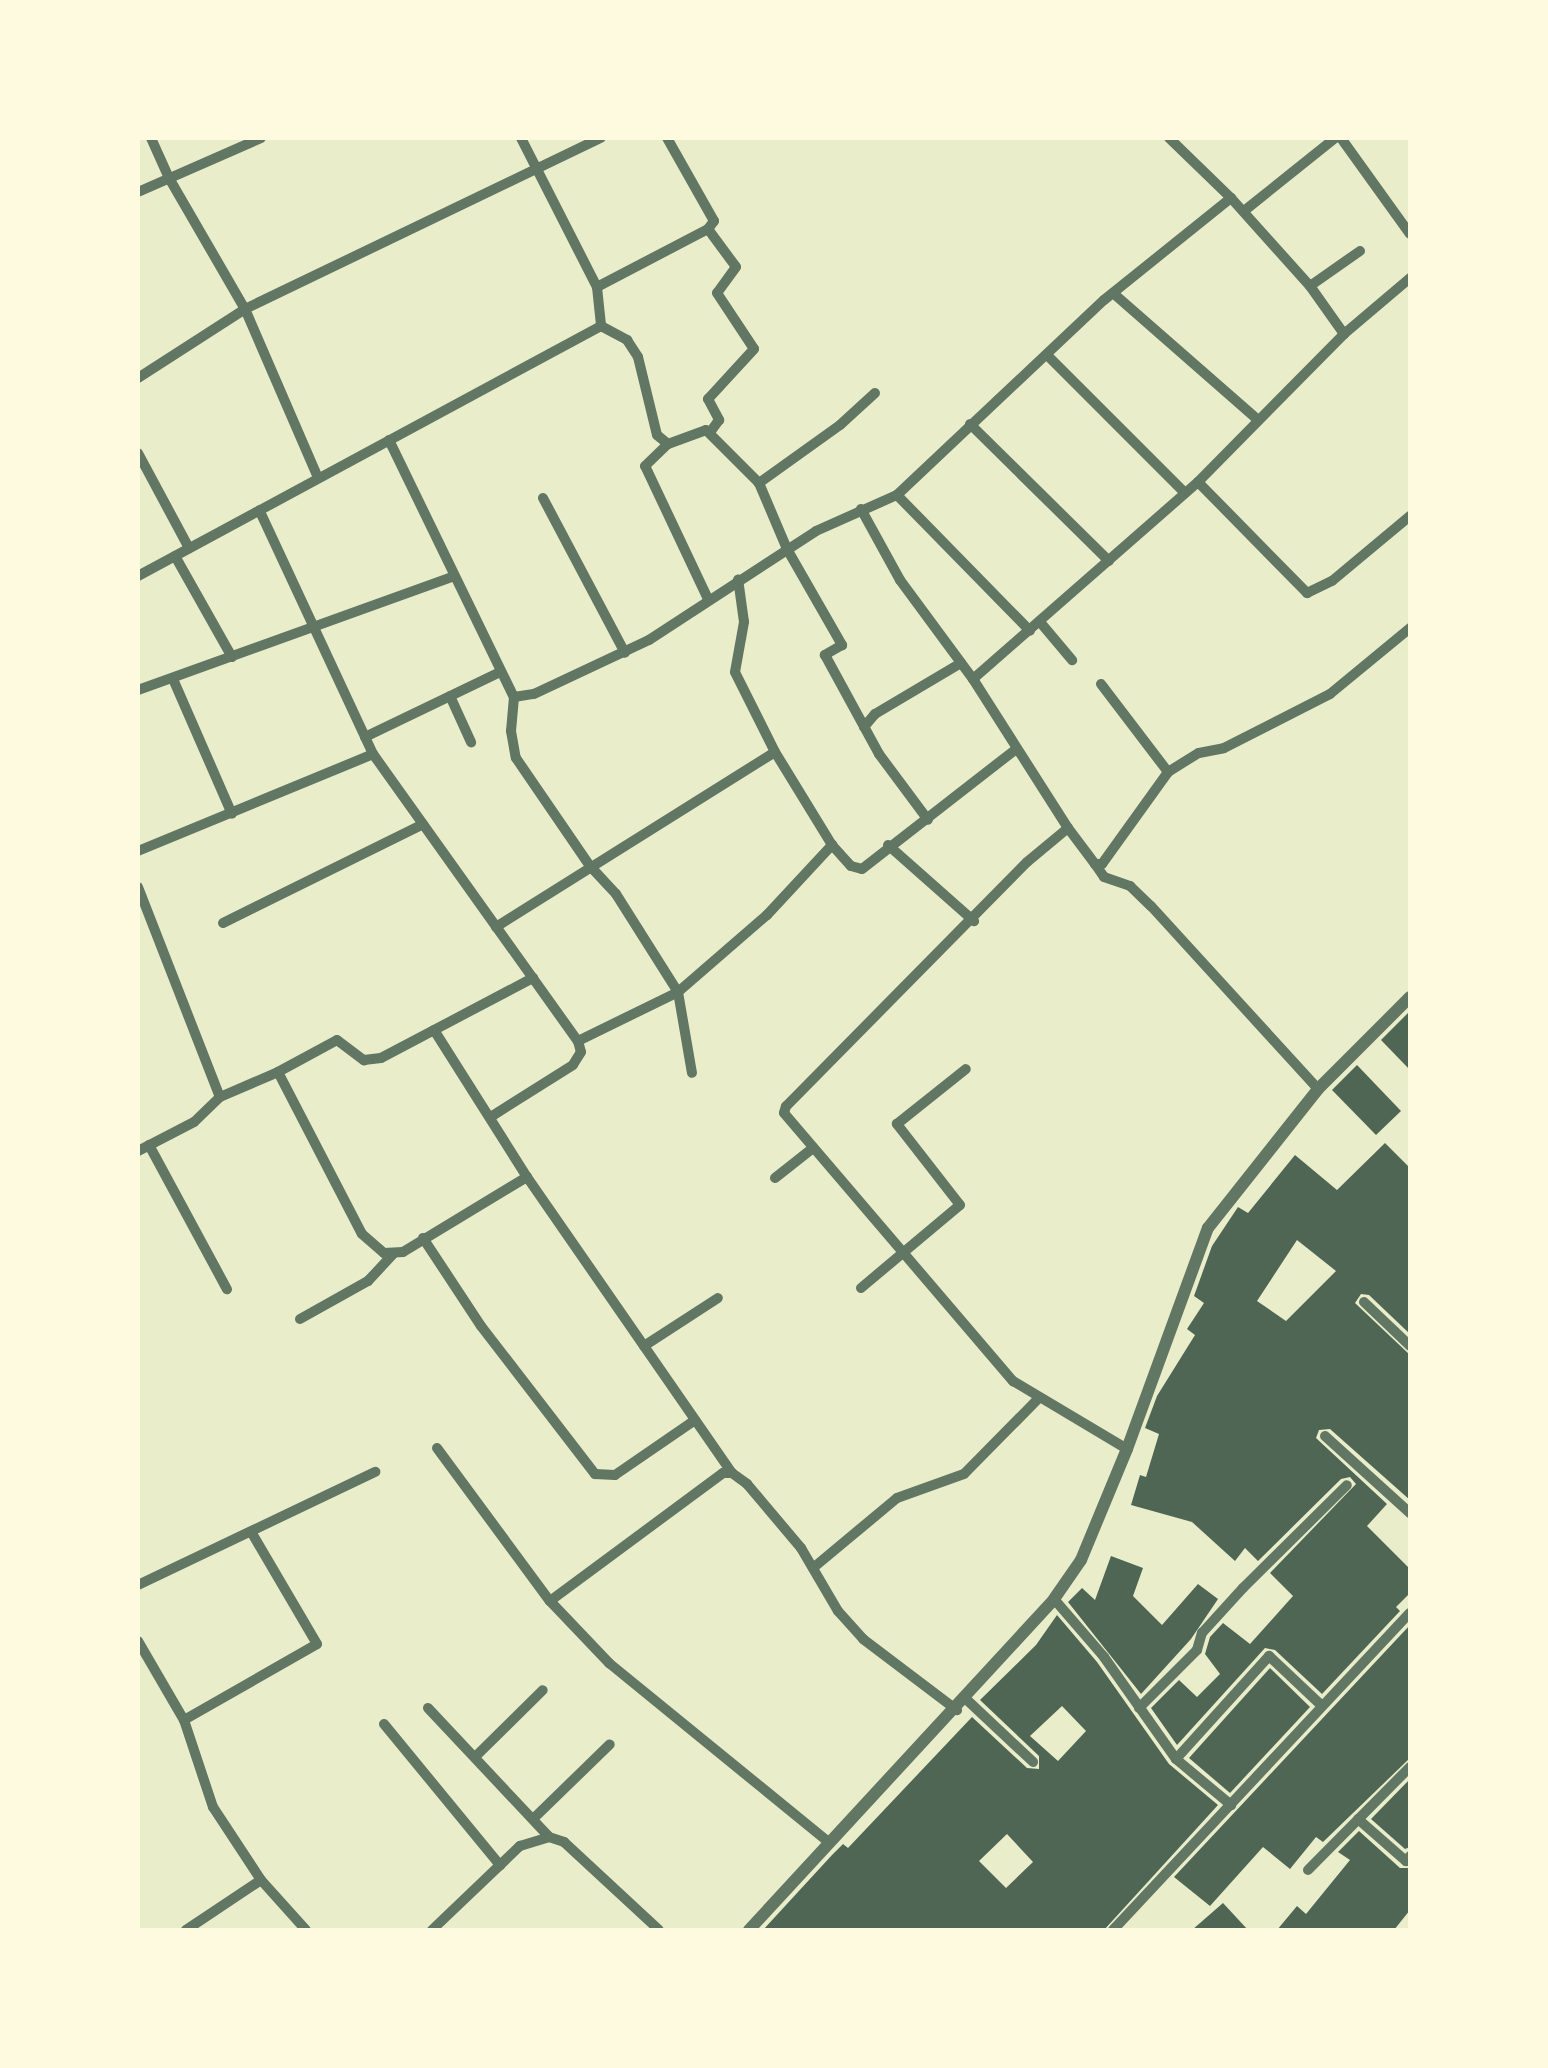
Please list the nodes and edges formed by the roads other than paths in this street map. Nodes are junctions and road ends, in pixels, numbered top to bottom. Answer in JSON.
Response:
{"nodes":[{"id":1,"x":151,"y":138,"type":"edge"},
{"id":2,"x":260,"y":138,"type":"edge"},
{"id":3,"x":520,"y":138,"type":"edge"},
{"id":4,"x":601,"y":138,"type":"edge"},
{"id":5,"x":667,"y":138,"type":"edge"},
{"id":6,"x":1169,"y":138,"type":"edge"},
{"id":7,"x":1338,"y":138,"type":"edge"},
{"id":8,"x":535,"y":170,"type":"junction"},
{"id":9,"x":169,"y":178,"type":"junction"},
{"id":10,"x":138,"y":192,"type":"edge"},
{"id":11,"x":1231,"y":198,"type":"junction"},
{"id":12,"x":1244,"y":212,"type":"junction"},
{"id":13,"x":708,"y":230,"type":"junction"},
{"id":14,"x":1410,"y":234,"type":"edge"},
{"id":15,"x":1360,"y":251,"type":"dead end"},
{"id":16,"x":1410,"y":278,"type":"edge"},
{"id":17,"x":1310,"y":286,"type":"junction"},
{"id":18,"x":597,"y":288,"type":"junction"},
{"id":19,"x":1113,"y":293,"type":"junction"},
{"id":20,"x":245,"y":309,"type":"junction"},
{"id":21,"x":601,"y":326,"type":"junction"},
{"id":22,"x":1344,"y":334,"type":"junction"},
{"id":23,"x":1048,"y":355,"type":"junction"},
{"id":24,"x":138,"y":378,"type":"edge"},
{"id":25,"x":875,"y":394,"type":"dead end"},
{"id":26,"x":1258,"y":420,"type":"junction"},
{"id":27,"x":970,"y":424,"type":"junction"},
{"id":28,"x":712,"y":431,"type":"junction"},
{"id":29,"x":390,"y":440,"type":"junction"},
{"id":30,"x":668,"y":444,"type":"junction"},
{"id":31,"x":138,"y":453,"type":"edge"},
{"id":32,"x":318,"y":478,"type":"junction"},
{"id":33,"x":1198,"y":482,"type":"junction"},
{"id":34,"x":758,"y":483,"type":"junction"},
{"id":35,"x":1185,"y":493,"type":"junction"},
{"id":36,"x":896,"y":494,"type":"junction"},
{"id":37,"x":544,"y":498,"type":"dead end"},
{"id":38,"x":861,"y":509,"type":"junction"},
{"id":39,"x":260,"y":510,"type":"junction"},
{"id":40,"x":1410,"y":516,"type":"edge"},
{"id":41,"x":189,"y":548,"type":"junction"},
{"id":42,"x":787,"y":549,"type":"junction"},
{"id":43,"x":176,"y":556,"type":"junction"},
{"id":44,"x":1109,"y":561,"type":"junction"},
{"id":45,"x":138,"y":576,"type":"edge"},
{"id":46,"x":452,"y":577,"type":"junction"},
{"id":47,"x":738,"y":580,"type":"junction"},
{"id":48,"x":708,"y":599,"type":"junction"},
{"id":49,"x":1040,"y":622,"type":"junction"},
{"id":50,"x":314,"y":627,"type":"junction"},
{"id":51,"x":1410,"y":628,"type":"edge"},
{"id":52,"x":1030,"y":631,"type":"junction"},
{"id":53,"x":625,"y":652,"type":"junction"},
{"id":54,"x":232,"y":657,"type":"junction"},
{"id":55,"x":1072,"y":660,"type":"dead end"},
{"id":56,"x":961,"y":663,"type":"junction"},
{"id":57,"x":500,"y":672,"type":"junction"},
{"id":58,"x":173,"y":679,"type":"junction"},
{"id":59,"x":973,"y":679,"type":"junction"},
{"id":60,"x":1101,"y":684,"type":"dead end"},
{"id":61,"x":138,"y":690,"type":"edge"},
{"id":62,"x":450,"y":696,"type":"junction"},
{"id":63,"x":514,"y":697,"type":"junction"},
{"id":64,"x":864,"y":726,"type":"junction"},
{"id":65,"x":364,"y":737,"type":"junction"},
{"id":66,"x":470,"y":742,"type":"dead end"},
{"id":67,"x":1015,"y":750,"type":"junction"},
{"id":68,"x":775,"y":752,"type":"junction"},
{"id":69,"x":373,"y":754,"type":"junction"},
{"id":70,"x":1168,"y":772,"type":"junction"},
{"id":71,"x":232,"y":814,"type":"junction"},
{"id":72,"x":928,"y":820,"type":"junction"},
{"id":73,"x":423,"y":824,"type":"junction"},
{"id":74,"x":1068,"y":828,"type":"junction"},
{"id":75,"x":832,"y":845,"type":"junction"},
{"id":76,"x":888,"y":845,"type":"junction"},
{"id":77,"x":138,"y":851,"type":"edge"},
{"id":78,"x":1094,"y":864,"type":"junction"},
{"id":79,"x":590,"y":866,"type":"junction"},
{"id":80,"x":138,"y":887,"type":"edge"},
{"id":81,"x":974,"y":921,"type":"junction"},
{"id":82,"x":223,"y":923,"type":"dead end"},
{"id":83,"x":496,"y":927,"type":"junction"},
{"id":84,"x":534,"y":978,"type":"junction"},
{"id":85,"x":678,"y":992,"type":"junction"},
{"id":86,"x":1410,"y":998,"type":"edge"},
{"id":87,"x":434,"y":1030,"type":"junction"},
{"id":88,"x":578,"y":1041,"type":"junction"},
{"id":89,"x":966,"y":1068,"type":"dead end"},
{"id":90,"x":278,"y":1072,"type":"junction"},
{"id":91,"x":692,"y":1072,"type":"dead end"},
{"id":92,"x":1318,"y":1089,"type":"junction"},
{"id":93,"x":220,"y":1097,"type":"junction"},
{"id":94,"x":492,"y":1116,"type":"junction"},
{"id":95,"x":149,"y":1146,"type":"junction"},
{"id":96,"x":813,"y":1148,"type":"junction"},
{"id":97,"x":138,"y":1152,"type":"edge"},
{"id":98,"x":527,"y":1177,"type":"junction"},
{"id":99,"x":775,"y":1178,"type":"dead end"},
{"id":100,"x":423,"y":1238,"type":"junction"},
{"id":101,"x":905,"y":1251,"type":"junction"},
{"id":102,"x":393,"y":1254,"type":"junction"},
{"id":103,"x":861,"y":1288,"type":"dead end"},
{"id":104,"x":227,"y":1289,"type":"dead end"},
{"id":105,"x":718,"y":1298,"type":"dead end"},
{"id":106,"x":1364,"y":1302,"type":"dead end"},
{"id":107,"x":300,"y":1319,"type":"dead end"},
{"id":108,"x":644,"y":1346,"type":"junction"},
{"id":109,"x":1410,"y":1346,"type":"edge"},
{"id":110,"x":1039,"y":1398,"type":"junction"},
{"id":111,"x":695,"y":1420,"type":"junction"},
{"id":112,"x":1326,"y":1436,"type":"dead end"},
{"id":113,"x":437,"y":1448,"type":"dead end"},
{"id":114,"x":1127,"y":1450,"type":"junction"},
{"id":115,"x":375,"y":1472,"type":"dead end"},
{"id":116,"x":732,"y":1473,"type":"junction"},
{"id":117,"x":1347,"y":1485,"type":"dead end"},
{"id":118,"x":1410,"y":1513,"type":"edge"},
{"id":119,"x":252,"y":1533,"type":"junction"},
{"id":120,"x":813,"y":1568,"type":"junction"},
{"id":121,"x":138,"y":1584,"type":"edge"},
{"id":122,"x":1054,"y":1599,"type":"junction"},
{"id":123,"x":550,"y":1601,"type":"junction"},
{"id":124,"x":1410,"y":1612,"type":"edge"},
{"id":125,"x":138,"y":1641,"type":"edge"},
{"id":126,"x":543,"y":1690,"type":"dead end"},
{"id":127,"x":961,"y":1704,"type":"junction"},
{"id":128,"x":1320,"y":1704,"type":"junction"},
{"id":129,"x":428,"y":1708,"type":"dead end"},
{"id":130,"x":1139,"y":1708,"type":"junction"},
{"id":131,"x":184,"y":1720,"type":"junction"},
{"id":132,"x":384,"y":1724,"type":"dead end"},
{"id":133,"x":610,"y":1744,"type":"dead end"},
{"id":134,"x":475,"y":1757,"type":"junction"},
{"id":135,"x":1176,"y":1759,"type":"junction"},
{"id":136,"x":1033,"y":1762,"type":"dead end"},
{"id":137,"x":1410,"y":1766,"type":"edge"},
{"id":138,"x":1230,"y":1804,"type":"junction"},
{"id":139,"x":533,"y":1819,"type":"junction"},
{"id":140,"x":1358,"y":1819,"type":"junction"},
{"id":141,"x":549,"y":1837,"type":"junction"},
{"id":142,"x":830,"y":1843,"type":"junction"},
{"id":143,"x":1410,"y":1856,"type":"edge"},
{"id":144,"x":500,"y":1864,"type":"junction"},
{"id":145,"x":1308,"y":1870,"type":"dead end"},
{"id":146,"x":261,"y":1880,"type":"junction"},
{"id":147,"x":186,"y":1930,"type":"edge"},
{"id":148,"x":306,"y":1930,"type":"edge"},
{"id":149,"x":432,"y":1930,"type":"edge"},
{"id":150,"x":658,"y":1930,"type":"edge"},
{"id":151,"x":749,"y":1930,"type":"edge"},
{"id":152,"x":1113,"y":1930,"type":"edge"}],
"edges":[{"from":1,"to":9,"type":"street"},
{"from":2,"to":9,"type":"street"},
{"from":3,"to":8,"type":"street"},
{"from":4,"to":8,"type":"street"},
{"from":5,"to":13,"type":"street"},
{"from":6,"to":11,"type":"street"},
{"from":7,"to":12,"type":"street"},
{"from":7,"to":14,"type":"street"},
{"from":8,"to":18,"type":"street"},
{"from":8,"to":20,"type":"street"},
{"from":9,"to":10,"type":"street"},
{"from":9,"to":20,"type":"street"},
{"from":11,"to":12,"type":"street"},
{"from":11,"to":19,"type":"street"},
{"from":12,"to":17,"type":"street"},
{"from":13,"to":18,"type":"street"},
{"from":13,"to":28,"type":"street"},
{"from":15,"to":17,"type":"street"},
{"from":16,"to":22,"type":"street"},
{"from":17,"to":22,"type":"street"},
{"from":18,"to":21,"type":"street"},
{"from":19,"to":23,"type":"street"},
{"from":19,"to":26,"type":"street"},
{"from":20,"to":24,"type":"street"},
{"from":20,"to":32,"type":"street"},
{"from":21,"to":29,"type":"street"},
{"from":21,"to":30,"type":"street"},
{"from":22,"to":26,"type":"street"},
{"from":23,"to":27,"type":"street"},
{"from":23,"to":35,"type":"street"},
{"from":25,"to":34,"type":"street"},
{"from":26,"to":33,"type":"street"},
{"from":27,"to":36,"type":"street"},
{"from":27,"to":44,"type":"street"},
{"from":28,"to":30,"type":"street"},
{"from":28,"to":34,"type":"street"},
{"from":29,"to":32,"type":"street"},
{"from":29,"to":46,"type":"street"},
{"from":30,"to":48,"type":"street"},
{"from":31,"to":41,"type":"street"},
{"from":32,"to":39,"type":"street"},
{"from":33,"to":35,"type":"street"},
{"from":33,"to":40,"type":"street"},
{"from":34,"to":42,"type":"street"},
{"from":35,"to":44,"type":"street"},
{"from":36,"to":38,"type":"street"},
{"from":36,"to":52,"type":"street"},
{"from":37,"to":53,"type":"street"},
{"from":38,"to":42,"type":"street"},
{"from":38,"to":56,"type":"street"},
{"from":39,"to":41,"type":"street"},
{"from":39,"to":50,"type":"street"},
{"from":41,"to":43,"type":"street"},
{"from":42,"to":47,"type":"street"},
{"from":42,"to":64,"type":"street"},
{"from":43,"to":45,"type":"street"},
{"from":43,"to":54,"type":"street"},
{"from":44,"to":49,"type":"street"},
{"from":46,"to":50,"type":"street"},
{"from":46,"to":57,"type":"street"},
{"from":47,"to":48,"type":"street"},
{"from":47,"to":68,"type":"street"},
{"from":48,"to":53,"type":"street"},
{"from":49,"to":52,"type":"street"},
{"from":49,"to":55,"type":"street"},
{"from":50,"to":54,"type":"street"},
{"from":50,"to":65,"type":"street"},
{"from":51,"to":70,"type":"street"},
{"from":52,"to":59,"type":"street"},
{"from":53,"to":63,"type":"street"},
{"from":54,"to":58,"type":"street"},
{"from":56,"to":59,"type":"street"},
{"from":56,"to":64,"type":"street"},
{"from":57,"to":62,"type":"street"},
{"from":57,"to":63,"type":"street"},
{"from":58,"to":61,"type":"street"},
{"from":58,"to":71,"type":"street"},
{"from":59,"to":67,"type":"street"},
{"from":60,"to":70,"type":"street"},
{"from":62,"to":65,"type":"street"},
{"from":62,"to":66,"type":"street"},
{"from":63,"to":79,"type":"street"},
{"from":64,"to":72,"type":"street"},
{"from":65,"to":69,"type":"street"},
{"from":67,"to":72,"type":"street"},
{"from":67,"to":74,"type":"street"},
{"from":68,"to":75,"type":"street"},
{"from":68,"to":79,"type":"street"},
{"from":69,"to":71,"type":"street"},
{"from":69,"to":73,"type":"street"},
{"from":70,"to":78,"type":"street"},
{"from":71,"to":77,"type":"street"},
{"from":72,"to":76,"type":"street"},
{"from":73,"to":82,"type":"street"},
{"from":73,"to":83,"type":"street"},
{"from":74,"to":78,"type":"street"},
{"from":74,"to":81,"type":"street"},
{"from":75,"to":76,"type":"street"},
{"from":75,"to":85,"type":"street"},
{"from":76,"to":81,"type":"street"},
{"from":78,"to":92,"type":"street"},
{"from":79,"to":83,"type":"street"},
{"from":79,"to":85,"type":"street"},
{"from":80,"to":93,"type":"street"},
{"from":81,"to":96,"type":"street"},
{"from":83,"to":84,"type":"street"},
{"from":84,"to":87,"type":"street"},
{"from":84,"to":88,"type":"street"},
{"from":85,"to":88,"type":"street"},
{"from":85,"to":91,"type":"street"},
{"from":86,"to":92,"type":"street"},
{"from":87,"to":90,"type":"street"},
{"from":87,"to":94,"type":"street"},
{"from":88,"to":94,"type":"street"},
{"from":89,"to":101,"type":"street"},
{"from":90,"to":93,"type":"street"},
{"from":90,"to":102,"type":"street"},
{"from":92,"to":114,"type":"street"},
{"from":93,"to":95,"type":"street"},
{"from":94,"to":98,"type":"street"},
{"from":95,"to":97,"type":"street"},
{"from":95,"to":104,"type":"street"},
{"from":96,"to":99,"type":"street"},
{"from":96,"to":101,"type":"street"},
{"from":98,"to":100,"type":"street"},
{"from":98,"to":108,"type":"street"},
{"from":100,"to":102,"type":"street"},
{"from":100,"to":111,"type":"street"},
{"from":101,"to":103,"type":"street"},
{"from":101,"to":110,"type":"street"},
{"from":102,"to":107,"type":"street"},
{"from":105,"to":108,"type":"street"},
{"from":106,"to":109,"type":"street"},
{"from":108,"to":111,"type":"street"},
{"from":110,"to":114,"type":"street"},
{"from":110,"to":120,"type":"street"},
{"from":111,"to":116,"type":"street"},
{"from":112,"to":118,"type":"street"},
{"from":113,"to":123,"type":"street"},
{"from":114,"to":122,"type":"street"},
{"from":115,"to":119,"type":"street"},
{"from":116,"to":120,"type":"street"},
{"from":116,"to":123,"type":"street"},
{"from":117,"to":130,"type":"street"},
{"from":119,"to":121,"type":"street"},
{"from":119,"to":131,"type":"street"},
{"from":120,"to":127,"type":"street"},
{"from":122,"to":127,"type":"street"},
{"from":122,"to":130,"type":"street"},
{"from":123,"to":142,"type":"street"},
{"from":124,"to":128,"type":"street"},
{"from":125,"to":131,"type":"street"},
{"from":126,"to":134,"type":"street"},
{"from":127,"to":136,"type":"street"},
{"from":127,"to":142,"type":"street"},
{"from":128,"to":135,"type":"street"},
{"from":128,"to":138,"type":"street"},
{"from":129,"to":134,"type":"street"},
{"from":130,"to":135,"type":"street"},
{"from":131,"to":146,"type":"street"},
{"from":132,"to":144,"type":"street"},
{"from":133,"to":139,"type":"street"},
{"from":134,"to":139,"type":"street"},
{"from":135,"to":138,"type":"street"},
{"from":137,"to":140,"type":"street"},
{"from":138,"to":152,"type":"street"},
{"from":139,"to":141,"type":"street"},
{"from":140,"to":143,"type":"street"},
{"from":140,"to":145,"type":"street"},
{"from":141,"to":144,"type":"street"},
{"from":141,"to":150,"type":"street"},
{"from":142,"to":151,"type":"street"},
{"from":144,"to":149,"type":"street"},
{"from":146,"to":147,"type":"street"},
{"from":146,"to":148,"type":"street"}]}
